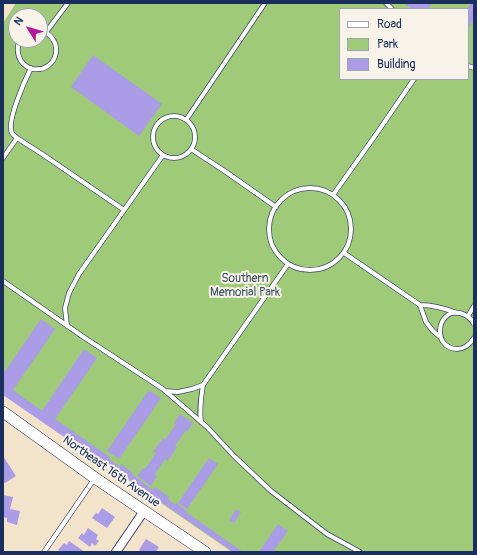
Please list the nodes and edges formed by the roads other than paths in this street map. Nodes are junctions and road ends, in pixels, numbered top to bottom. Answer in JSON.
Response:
{"nodes":[{"id":1,"x":68,"y":3,"type":"edge"},
{"id":2,"x":265,"y":3,"type":"edge"},
{"id":3,"x":48,"y":29,"type":"edge"},
{"id":4,"x":48,"y":34,"type":"edge"},
{"id":5,"x":18,"y":48,"type":"edge"},
{"id":6,"x":31,"y":68,"type":"junction"},
{"id":7,"x":413,"y":80,"type":"edge"},
{"id":8,"x":186,"y":120,"type":"junction"},
{"id":9,"x":17,"y":138,"type":"junction"},
{"id":10,"x":191,"y":149,"type":"junction"},
{"id":11,"x":163,"y":155,"type":"junction"},
{"id":12,"x":3,"y":158,"type":"edge"},
{"id":13,"x":333,"y":195,"type":"junction"},
{"id":14,"x":276,"y":207,"type":"junction"},
{"id":15,"x":124,"y":210,"type":"junction"},
{"id":16,"x":344,"y":253,"type":"junction"},
{"id":17,"x":288,"y":264,"type":"junction"},
{"id":18,"x":3,"y":281,"type":"edge"},
{"id":19,"x":420,"y":305,"type":"junction"},
{"id":20,"x":474,"y":306,"type":"edge"},
{"id":21,"x":457,"y":313,"type":"junction"},
{"id":22,"x":468,"y":316,"type":"junction"},
{"id":23,"x":474,"y":324,"type":"edge"},
{"id":24,"x":67,"y":326,"type":"junction"},
{"id":25,"x":440,"y":337,"type":"junction"},
{"id":26,"x":473,"y":340,"type":"edge"},
{"id":27,"x":204,"y":385,"type":"junction"},
{"id":28,"x":165,"y":391,"type":"junction"},
{"id":29,"x":3,"y":412,"type":"edge"},
{"id":30,"x":201,"y":422,"type":"junction"},
{"id":31,"x":95,"y":478,"type":"junction"},
{"id":32,"x":144,"y":511,"type":"junction"},
{"id":33,"x":44,"y":552,"type":"edge"},
{"id":34,"x":116,"y":552,"type":"edge"},
{"id":35,"x":205,"y":552,"type":"edge"},
{"id":36,"x":360,"y":552,"type":"edge"}],
"edges":[{"from":1,"to":3,"type":"lane"},
{"from":2,"to":8,"type":"lane"},
{"from":4,"to":6,"type":"lane"},
{"from":5,"to":6,"type":"lane"},
{"from":6,"to":9,"type":"lane"},
{"from":7,"to":13,"type":"lane"},
{"from":8,"to":10,"type":"lane"},
{"from":8,"to":11,"type":"lane"},
{"from":9,"to":12,"type":"lane"},
{"from":9,"to":15,"type":"lane"},
{"from":10,"to":11,"type":"lane"},
{"from":10,"to":14,"type":"lane"},
{"from":11,"to":15,"type":"lane"},
{"from":13,"to":14,"type":"lane"},
{"from":13,"to":16,"type":"lane"},
{"from":14,"to":17,"type":"lane"},
{"from":15,"to":24,"type":"lane"},
{"from":16,"to":17,"type":"lane"},
{"from":16,"to":19,"type":"lane"},
{"from":17,"to":27,"type":"lane"},
{"from":18,"to":24,"type":"lane"},
{"from":19,"to":21,"type":"lane"},
{"from":19,"to":25,"type":"lane"},
{"from":20,"to":22,"type":"lane"},
{"from":21,"to":22,"type":"lane"},
{"from":21,"to":25,"type":"lane"},
{"from":22,"to":23,"type":"lane"},
{"from":24,"to":28,"type":"lane"},
{"from":25,"to":26,"type":"lane"},
{"from":27,"to":28,"type":"lane"},
{"from":27,"to":30,"type":"lane"},
{"from":28,"to":30,"type":"lane"},
{"from":29,"to":31,"type":"street","name":"Northeast 16th Avenue"},
{"from":30,"to":36,"type":"lane"},
{"from":31,"to":32,"type":"street","name":"Northeast 16th Avenue"},
{"from":31,"to":33,"type":"lane"},
{"from":32,"to":34,"type":"street"},
{"from":32,"to":35,"type":"street","name":"Northeast 16th Avenue"}]}
